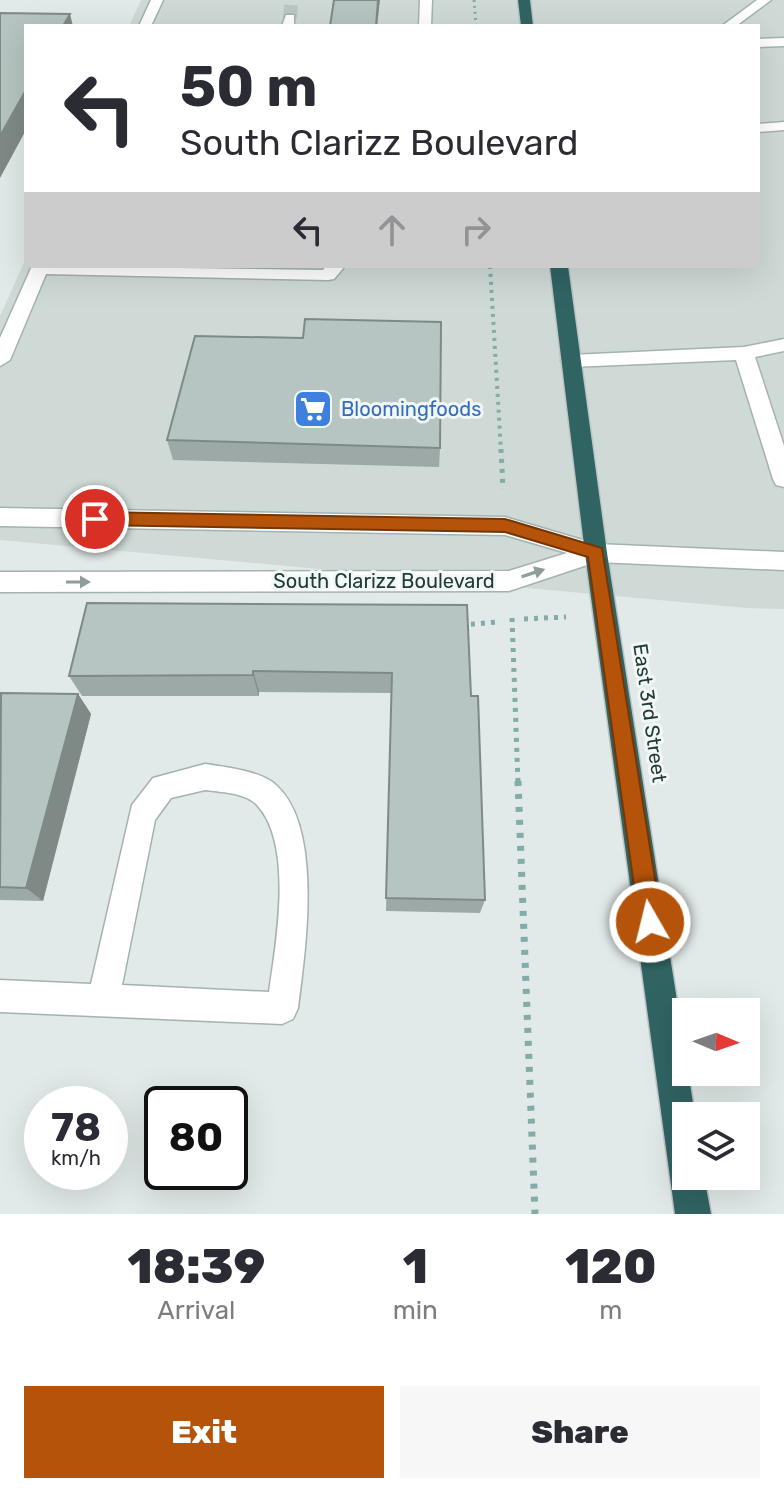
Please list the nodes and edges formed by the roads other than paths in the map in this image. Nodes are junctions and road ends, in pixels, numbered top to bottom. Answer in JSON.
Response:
{"nodes":[{"id":1,"x":157,"y":0,"type":"edge"},
{"id":2,"x":426,"y":0,"type":"edge"},
{"id":3,"x":524,"y":0,"type":"edge"},
{"id":4,"x":765,"y":0,"type":"edge"},
{"id":5,"x":146,"y":24,"type":"edge"},
{"id":6,"x":425,"y":24,"type":"edge"},
{"id":7,"x":527,"y":24,"type":"edge"},
{"id":8,"x":731,"y":24,"type":"edge"},
{"id":9,"x":784,"y":42,"type":"edge"},
{"id":10,"x":760,"y":43,"type":"edge"},
{"id":11,"x":41,"y":268,"type":"edge"},
{"id":12,"x":334,"y":268,"type":"edge"},
{"id":13,"x":559,"y":268,"type":"edge"},
{"id":14,"x":784,"y":345,"type":"edge"},
{"id":15,"x":744,"y":353,"type":"junction"},
{"id":16,"x":0,"y":360,"type":"edge"},
{"id":17,"x":571,"y":361,"type":"junction"},
{"id":18,"x":784,"y":479,"type":"edge"},
{"id":19,"x":0,"y":517,"type":"edge"},
{"id":20,"x":596,"y":553,"type":"junction"},
{"id":21,"x":784,"y":561,"type":"edge"},
{"id":22,"x":0,"y":582,"type":"edge"},
{"id":23,"x":0,"y":996,"type":"edge"},
{"id":24,"x":103,"y":1000,"type":"junction"},
{"id":25,"x":676,"y":1102,"type":"edge"},
{"id":26,"x":689,"y":1190,"type":"edge"},
{"id":27,"x":693,"y":1214,"type":"edge"}],
"edges":[{"from":1,"to":5,"type":"street"},
{"from":2,"to":6,"type":"street"},
{"from":3,"to":7,"type":"highway"},
{"from":4,"to":8,"type":"street"},
{"from":9,"to":10,"type":"street"},
{"from":11,"to":12,"type":"street"},
{"from":11,"to":16,"type":"street"},
{"from":13,"to":17,"type":"highway","name":"East 3rd Street"},
{"from":14,"to":15,"type":"street"},
{"from":15,"to":17,"type":"street"},
{"from":15,"to":18,"type":"street"},
{"from":17,"to":20,"type":"highway","name":"East 3rd Street"},
{"from":19,"to":20,"type":"street"},
{"from":20,"to":21,"type":"street"},
{"from":22,"to":20,"type":"street","name":"South Clarizz Boulevard","one_way":true},
{"from":20,"to":25,"type":"highway","name":"East 3rd Street"},
{"from":23,"to":24,"type":"street"},
{"from":24,"to":24,"type":"street"},
{"from":26,"to":27,"type":"highway"}]}
